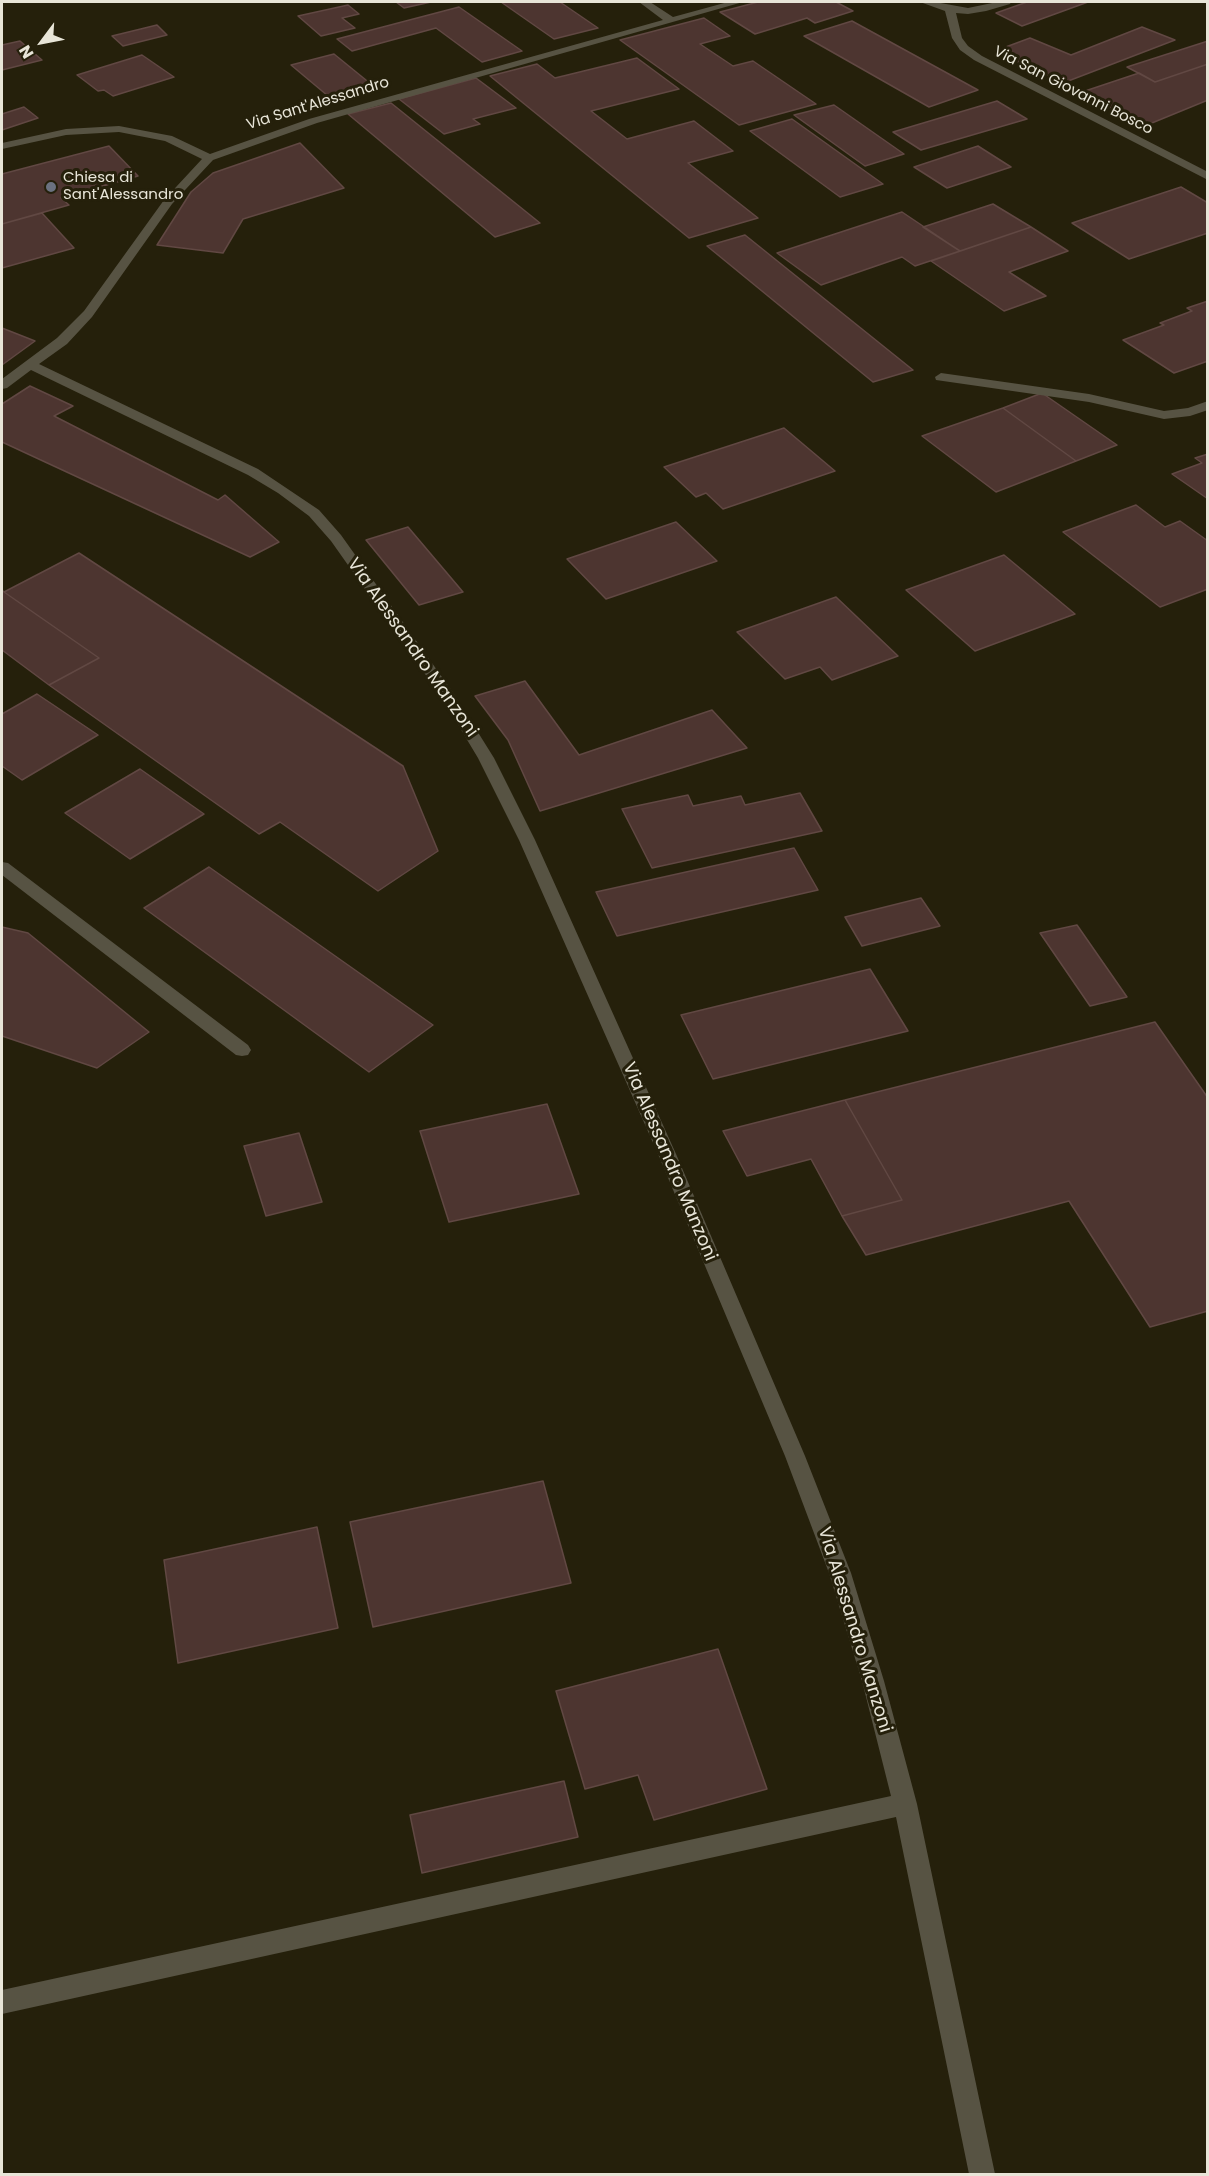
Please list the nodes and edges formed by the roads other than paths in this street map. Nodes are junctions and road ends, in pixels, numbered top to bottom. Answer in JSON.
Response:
{"nodes":[{"id":1,"x":644,"y":2,"type":"edge"},
{"id":2,"x":738,"y":2,"type":"edge"},
{"id":3,"x":925,"y":2,"type":"edge"},
{"id":4,"x":1006,"y":2,"type":"edge"},
{"id":5,"x":950,"y":9,"type":"junction"},
{"id":6,"x":671,"y":20,"type":"junction"},
{"id":7,"x":2,"y":146,"type":"edge"},
{"id":8,"x":209,"y":158,"type":"junction"},
{"id":9,"x":1208,"y":177,"type":"edge"},
{"id":10,"x":31,"y":365,"type":"junction"},
{"id":11,"x":941,"y":377,"type":"dead end"},
{"id":12,"x":2,"y":385,"type":"edge"},
{"id":13,"x":1208,"y":405,"type":"edge"},
{"id":14,"x":2,"y":867,"type":"edge"},
{"id":15,"x":242,"y":1050,"type":"dead end"},
{"id":16,"x":905,"y":1804,"type":"junction"},
{"id":17,"x":2,"y":2002,"type":"edge"},
{"id":18,"x":982,"y":2175,"type":"edge"}],
"edges":[{"from":1,"to":6,"type":"street"},
{"from":2,"to":6,"type":"street","name":"Via Sant'Alessandro"},
{"from":3,"to":5,"type":"street"},
{"from":4,"to":5,"type":"street"},
{"from":5,"to":9,"type":"street","name":"Via San Giovanni Bosco"},
{"from":6,"to":8,"type":"street","name":"Via Sant'Alessandro"},
{"from":7,"to":8,"type":"street"},
{"from":8,"to":10,"type":"street","name":"Via Sant'Alessandro"},
{"from":10,"to":12,"type":"street","name":"Via Sant'Alessandro"},
{"from":10,"to":16,"type":"street","name":"Via Alessandro Manzoni"},
{"from":11,"to":13,"type":"street"},
{"from":14,"to":15,"type":"street"},
{"from":16,"to":17,"type":"street"},
{"from":16,"to":18,"type":"street","name":"Via Alessandro Manzoni"}]}
